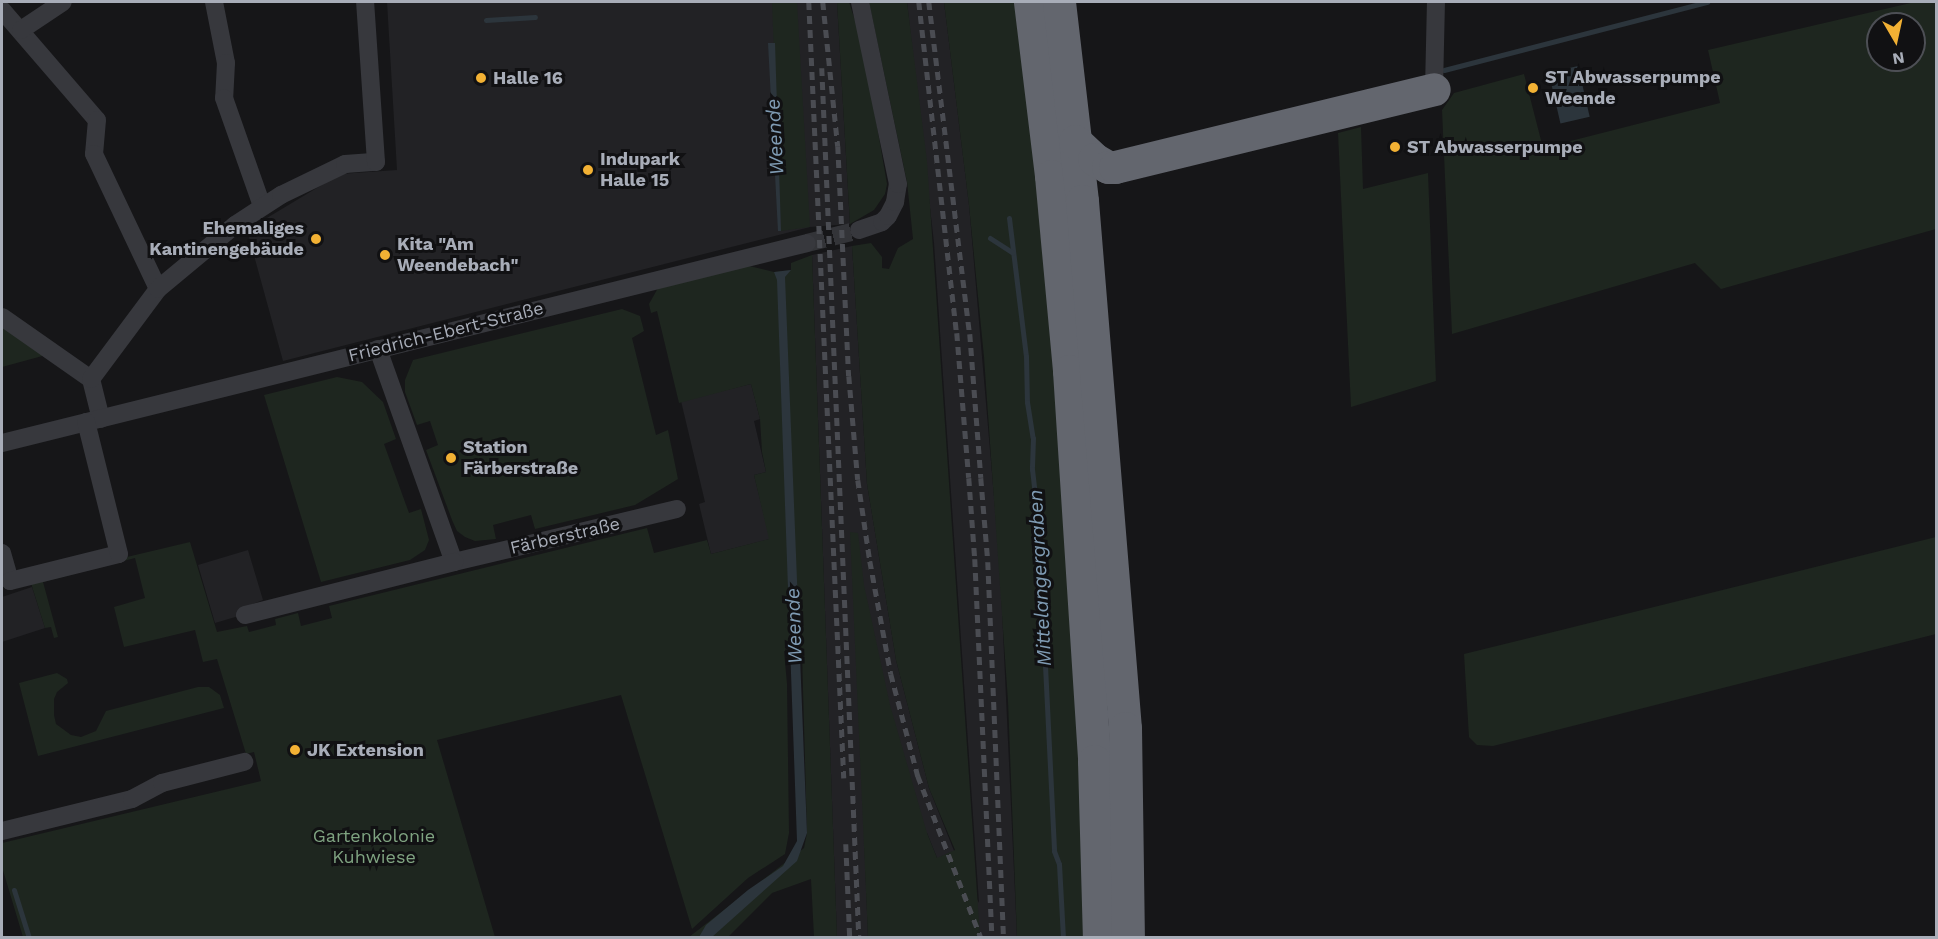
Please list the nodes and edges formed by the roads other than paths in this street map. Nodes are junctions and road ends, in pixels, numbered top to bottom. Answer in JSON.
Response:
{"nodes":[{"id":1,"x":63,"y":2,"type":"edge"},
{"id":2,"x":214,"y":2,"type":"edge"},
{"id":3,"x":364,"y":2,"type":"edge"},
{"id":4,"x":860,"y":2,"type":"edge"},
{"id":5,"x":1030,"y":2,"type":"edge"},
{"id":6,"x":1059,"y":2,"type":"edge"},
{"id":7,"x":1436,"y":2,"type":"edge"},
{"id":8,"x":2,"y":10,"type":"edge"},
{"id":9,"x":21,"y":30,"type":"junction"},
{"id":10,"x":1434,"y":89,"type":"joint"},
{"id":11,"x":1075,"y":141,"type":"junction"},
{"id":12,"x":262,"y":206,"type":"junction"},
{"id":13,"x":859,"y":230,"type":"tunnel mouth"},
{"id":14,"x":807,"y":243,"type":"tunnel mouth"},
{"id":15,"x":158,"y":289,"type":"junction"},
{"id":16,"x":2,"y":317,"type":"edge"},
{"id":17,"x":378,"y":349,"type":"junction"},
{"id":18,"x":91,"y":379,"type":"junction"},
{"id":19,"x":94,"y":420,"type":"junction"},
{"id":20,"x":2,"y":443,"type":"edge"},
{"id":21,"x":676,"y":509,"type":"dead end"},
{"id":22,"x":2,"y":553,"type":"edge"},
{"id":23,"x":454,"y":562,"type":"junction"},
{"id":24,"x":245,"y":615,"type":"dead end"},
{"id":25,"x":244,"y":762,"type":"dead end"},
{"id":26,"x":2,"y":831,"type":"edge"},
{"id":27,"x":1099,"y":938,"type":"edge"},
{"id":28,"x":1128,"y":938,"type":"edge"}],
"edges":[{"from":1,"to":9,"type":"street"},
{"from":2,"to":12,"type":"street"},
{"from":3,"to":12,"type":"street"},
{"from":4,"to":13,"type":"street"},
{"from":5,"to":27,"type":"highway"},
{"from":6,"to":11,"type":"highway"},
{"from":7,"to":10,"type":"street"},
{"from":8,"to":9,"type":"street"},
{"from":9,"to":15,"type":"street"},
{"from":10,"to":11,"type":"highway"},
{"from":11,"to":28,"type":"highway"},
{"from":12,"to":15,"type":"street"},
{"from":14,"to":17,"type":"street","name":"Friedrich-Ebert-Straße"},
{"from":15,"to":18,"type":"street"},
{"from":16,"to":18,"type":"street"},
{"from":17,"to":19,"type":"street","name":"Friedrich-Ebert-Straße"},
{"from":17,"to":23,"type":"street"},
{"from":18,"to":19,"type":"street"},
{"from":19,"to":20,"type":"street","name":"Friedrich-Ebert-Straße"},
{"from":19,"to":22,"type":"street"},
{"from":21,"to":23,"type":"street","name":"Färberstraße"},
{"from":23,"to":24,"type":"street","name":"Färberstraße"},
{"from":25,"to":26,"type":"street"}]}
